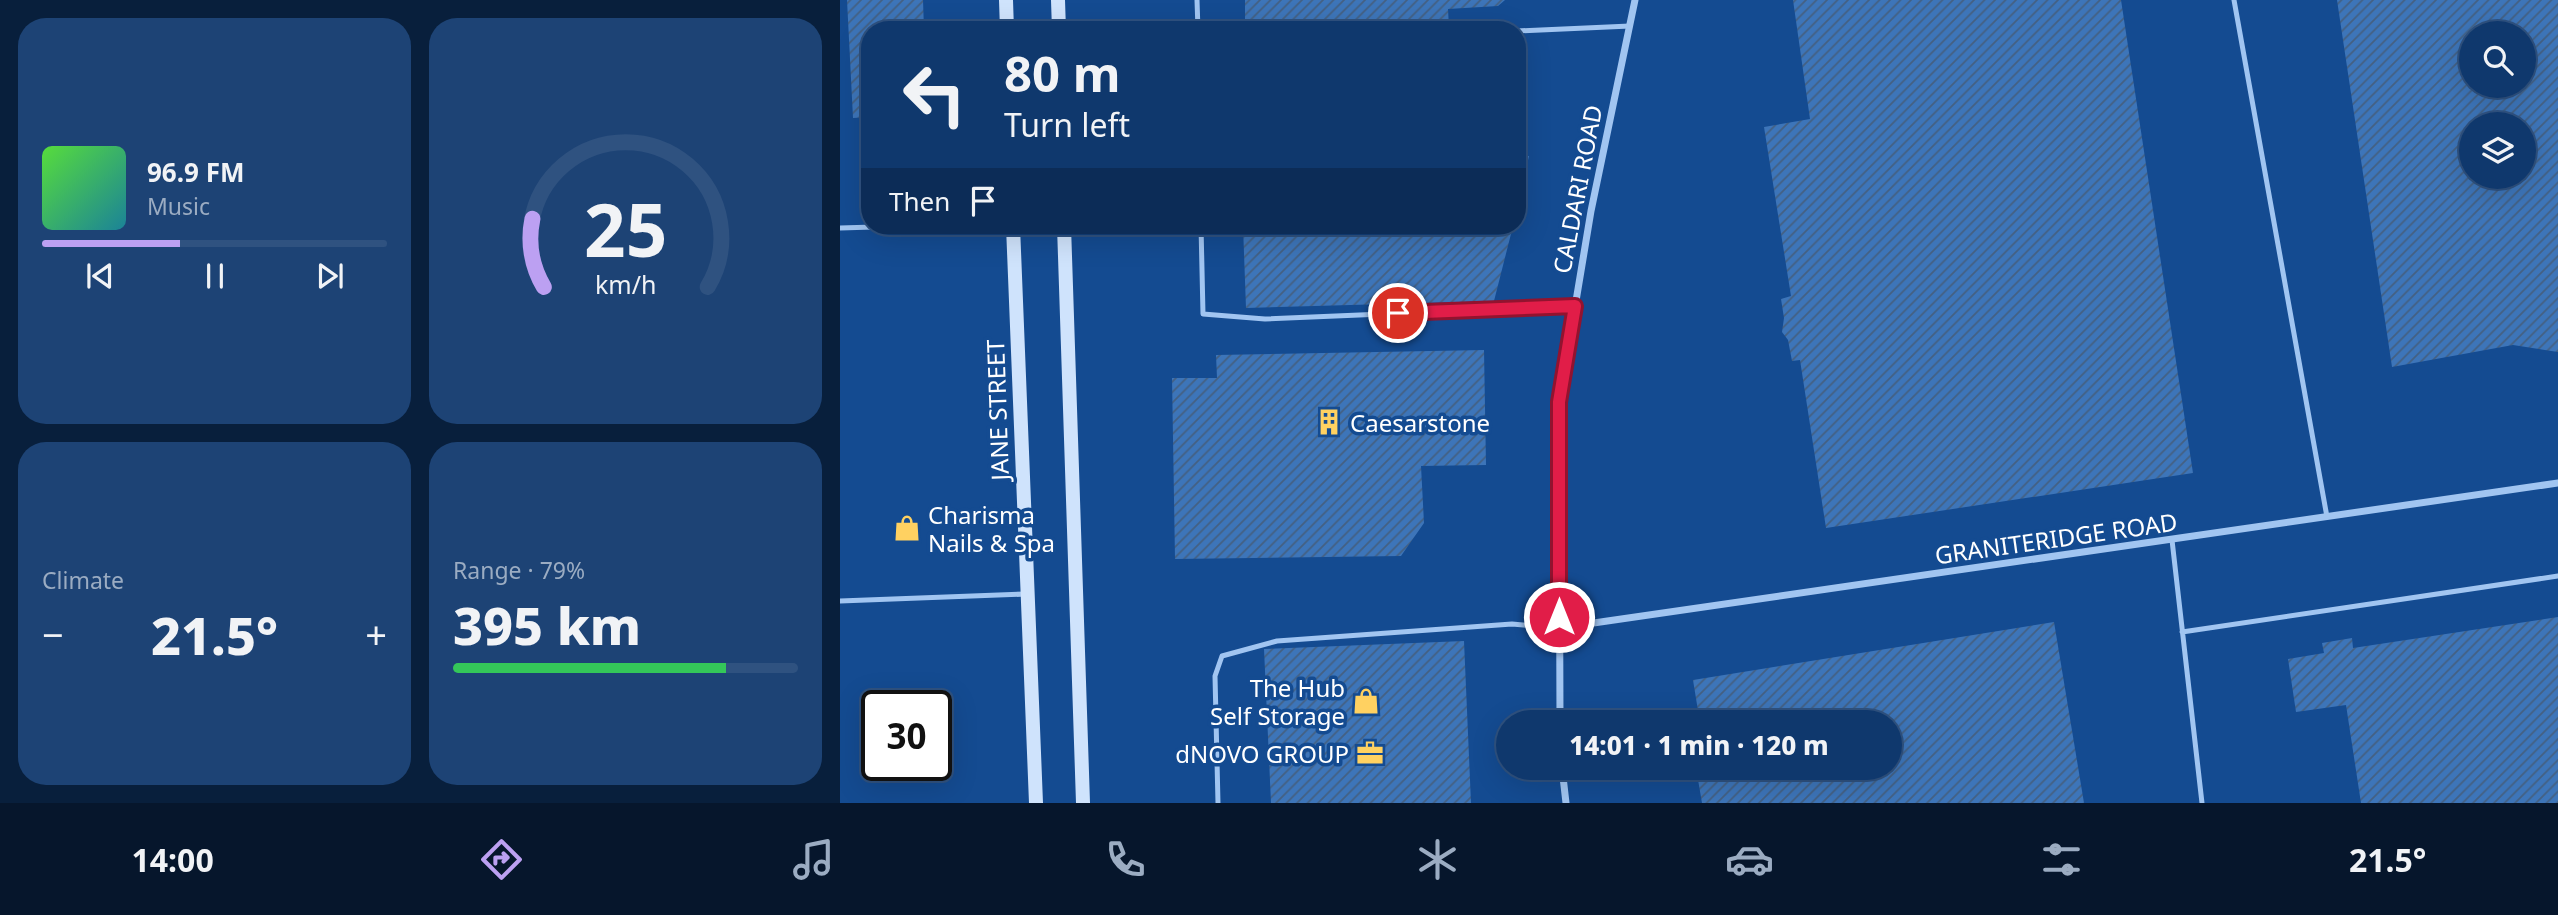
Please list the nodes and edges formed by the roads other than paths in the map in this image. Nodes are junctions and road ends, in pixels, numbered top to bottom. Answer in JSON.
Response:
{"nodes":[{"id":1,"x":1006,"y":0,"type":"edge"},
{"id":2,"x":1058,"y":0,"type":"edge"},
{"id":3,"x":1197,"y":0,"type":"edge"},
{"id":4,"x":1635,"y":0,"type":"edge"},
{"id":5,"x":2234,"y":0,"type":"edge"},
{"id":6,"x":1007,"y":21,"type":"edge"},
{"id":7,"x":1059,"y":21,"type":"edge"},
{"id":8,"x":1198,"y":21,"type":"edge"},
{"id":9,"x":1630,"y":26,"type":"junction"},
{"id":10,"x":1526,"y":31,"type":"edge"},
{"id":11,"x":861,"y":227,"type":"edge"},
{"id":12,"x":840,"y":228,"type":"edge"},
{"id":13,"x":1013,"y":235,"type":"edge"},
{"id":14,"x":1064,"y":235,"type":"edge"},
{"id":15,"x":1201,"y":235,"type":"edge"},
{"id":16,"x":1575,"y":306,"type":"junction"},
{"id":17,"x":2558,"y":482,"type":"edge"},
{"id":18,"x":2328,"y":517,"type":"junction"},
{"id":19,"x":2172,"y":540,"type":"junction"},
{"id":20,"x":2558,"y":576,"type":"edge"},
{"id":21,"x":1026,"y":594,"type":"junction"},
{"id":22,"x":840,"y":601,"type":"edge"},
{"id":23,"x":1559,"y":628,"type":"junction"},
{"id":24,"x":2182,"y":632,"type":"junction"},
{"id":25,"x":1560,"y":710,"type":"edge"},
{"id":26,"x":1563,"y":780,"type":"edge"},
{"id":27,"x":1036,"y":803,"type":"edge"},
{"id":28,"x":1083,"y":803,"type":"edge"},
{"id":29,"x":1218,"y":803,"type":"edge"},
{"id":30,"x":1566,"y":803,"type":"edge"},
{"id":31,"x":2202,"y":803,"type":"edge"}],
"edges":[{"from":1,"to":6,"type":"main road"},
{"from":2,"to":7,"type":"main road"},
{"from":3,"to":8,"type":"lane"},
{"from":4,"to":9,"type":"street","name":"CALDARI ROAD"},
{"from":5,"to":18,"type":"lane"},
{"from":9,"to":10,"type":"lane"},
{"from":9,"to":16,"type":"street","name":"CALDARI ROAD"},
{"from":11,"to":12,"type":"lane"},
{"from":13,"to":21,"type":"main road","name":"JANE STREET"},
{"from":14,"to":28,"type":"main road"},
{"from":15,"to":16,"type":"lane"},
{"from":16,"to":23,"type":"street","name":"CALDARI ROAD"},
{"from":17,"to":18,"type":"street","name":"GRANITERIDGE ROAD"},
{"from":18,"to":19,"type":"street","name":"GRANITERIDGE ROAD"},
{"from":19,"to":23,"type":"street","name":"GRANITERIDGE ROAD"},
{"from":19,"to":24,"type":"lane"},
{"from":20,"to":24,"type":"lane"},
{"from":21,"to":22,"type":"lane"},
{"from":21,"to":27,"type":"main road","name":"JANE STREET"},
{"from":23,"to":25,"type":"street","name":"CALDARI ROAD"},
{"from":23,"to":29,"type":"lane"},
{"from":24,"to":31,"type":"lane"},
{"from":26,"to":30,"type":"street"}]}
